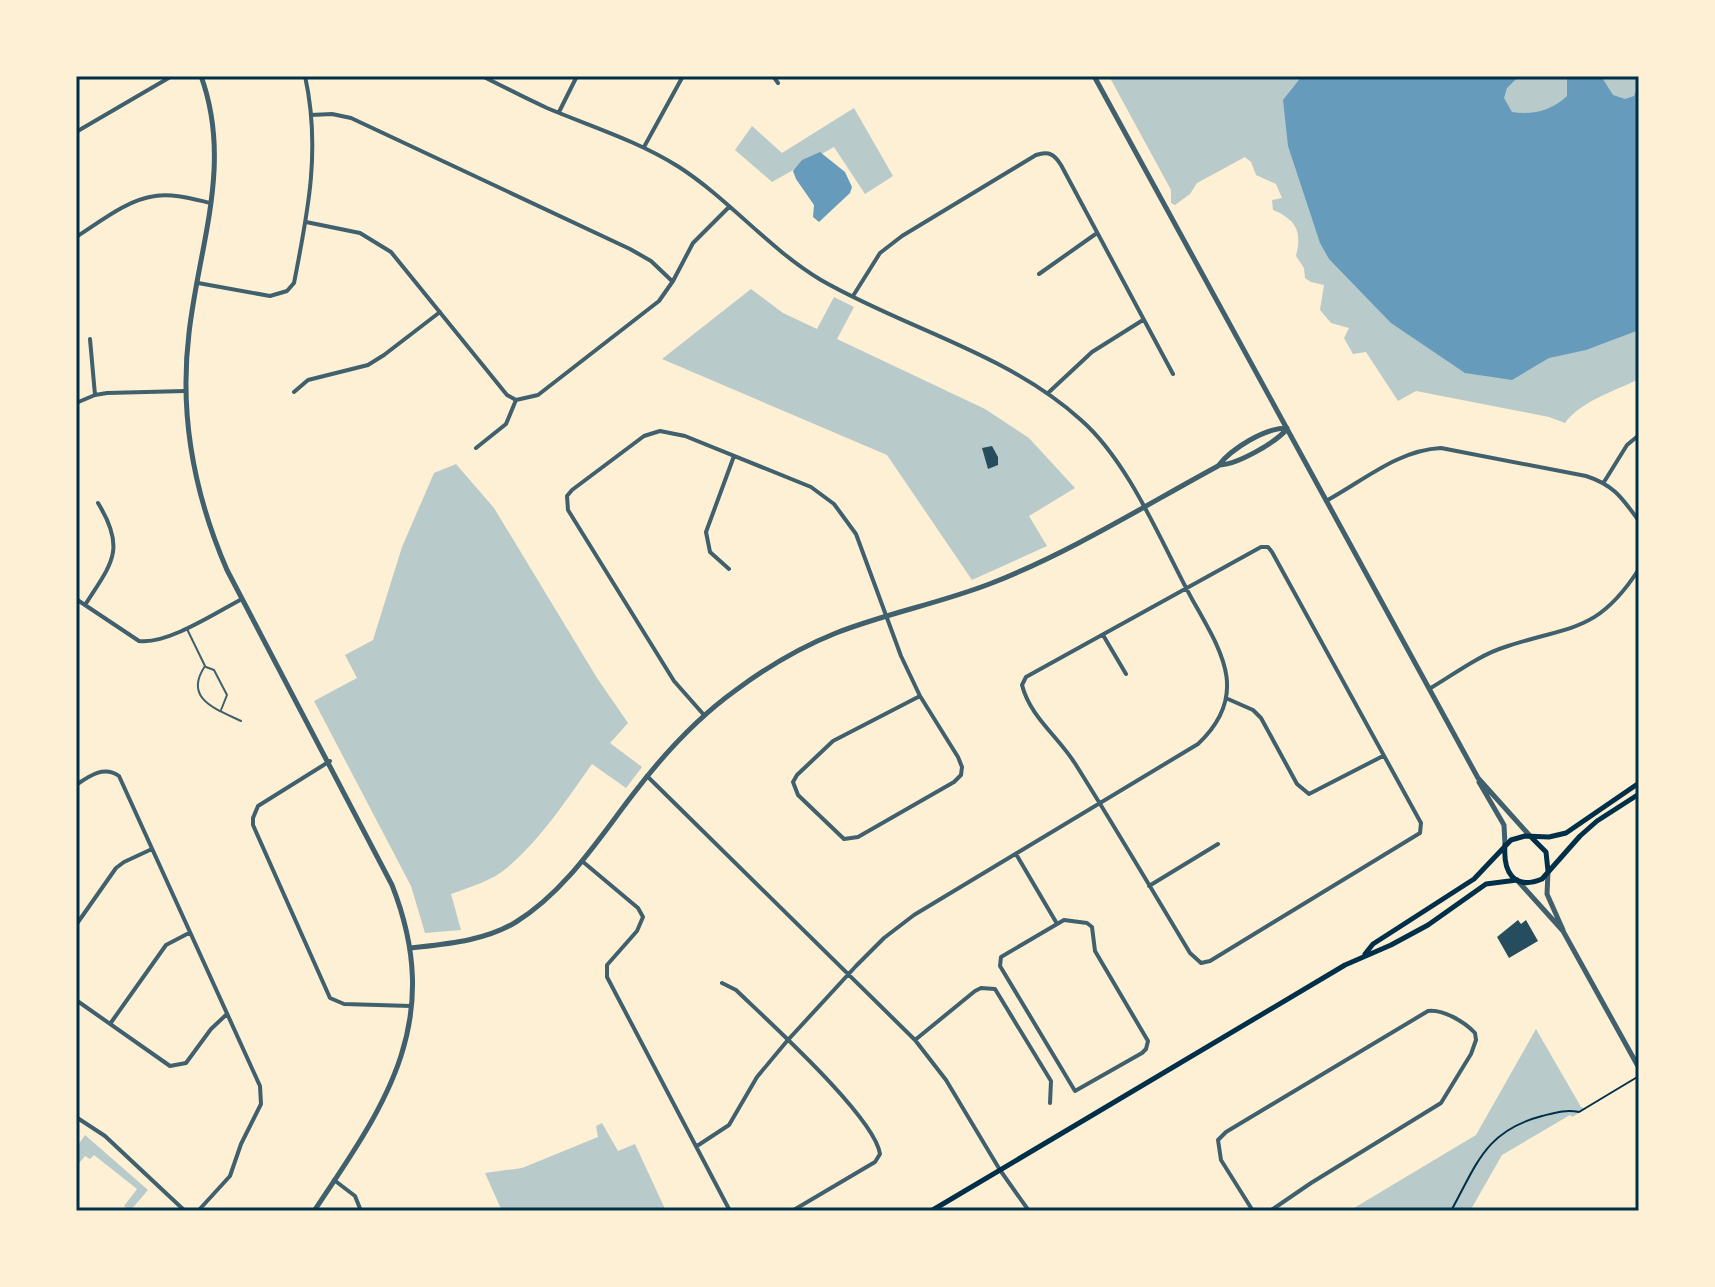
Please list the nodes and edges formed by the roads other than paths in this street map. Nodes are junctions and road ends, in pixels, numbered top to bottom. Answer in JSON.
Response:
{"nodes":[{"id":1,"x":172,"y":76,"type":"edge"},
{"id":2,"x":201,"y":76,"type":"edge"},
{"id":3,"x":305,"y":76,"type":"edge"},
{"id":4,"x":482,"y":76,"type":"edge"},
{"id":5,"x":577,"y":76,"type":"edge"},
{"id":6,"x":683,"y":76,"type":"edge"},
{"id":7,"x":773,"y":76,"type":"edge"},
{"id":8,"x":1094,"y":76,"type":"edge"},
{"id":9,"x":778,"y":83,"type":"dead end"},
{"id":10,"x":559,"y":112,"type":"junction"},
{"id":11,"x":311,"y":115,"type":"junction"},
{"id":12,"x":76,"y":132,"type":"edge"},
{"id":13,"x":644,"y":147,"type":"junction"},
{"id":14,"x":211,"y":203,"type":"junction"},
{"id":15,"x":729,"y":207,"type":"junction"},
{"id":16,"x":306,"y":222,"type":"junction"},
{"id":17,"x":1097,"y":233,"type":"junction"},
{"id":18,"x":76,"y":237,"type":"edge"},
{"id":19,"x":1039,"y":274,"type":"dead end"},
{"id":20,"x":673,"y":281,"type":"junction"},
{"id":21,"x":198,"y":283,"type":"junction"},
{"id":22,"x":853,"y":296,"type":"junction"},
{"id":23,"x":440,"y":312,"type":"junction"},
{"id":24,"x":1143,"y":320,"type":"junction"},
{"id":25,"x":90,"y":339,"type":"dead end"},
{"id":26,"x":1173,"y":374,"type":"dead end"},
{"id":27,"x":185,"y":391,"type":"junction"},
{"id":28,"x":294,"y":392,"type":"dead end"},
{"id":29,"x":1048,"y":393,"type":"junction"},
{"id":30,"x":95,"y":395,"type":"junction"},
{"id":31,"x":516,"y":400,"type":"junction"},
{"id":32,"x":76,"y":403,"type":"edge"},
{"id":33,"x":1287,"y":428,"type":"junction"},
{"id":34,"x":1639,"y":435,"type":"edge"},
{"id":35,"x":476,"y":448,"type":"dead end"},
{"id":36,"x":734,"y":456,"type":"junction"},
{"id":37,"x":1604,"y":482,"type":"junction"},
{"id":38,"x":1326,"y":501,"type":"junction"},
{"id":39,"x":98,"y":503,"type":"dead end"},
{"id":40,"x":1142,"y":507,"type":"junction"},
{"id":41,"x":1639,"y":521,"type":"edge"},
{"id":42,"x":729,"y":569,"type":"dead end"},
{"id":43,"x":1639,"y":569,"type":"edge"},
{"id":44,"x":1187,"y":589,"type":"junction"},
{"id":45,"x":76,"y":599,"type":"edge"},
{"id":46,"x":242,"y":599,"type":"junction"},
{"id":47,"x":85,"y":605,"type":"junction"},
{"id":48,"x":887,"y":615,"type":"junction"},
{"id":49,"x":186,"y":627,"type":"junction"},
{"id":50,"x":1103,"y":635,"type":"junction"},
{"id":51,"x":205,"y":666,"type":"junction"},
{"id":52,"x":1126,"y":674,"type":"dead end"},
{"id":53,"x":1429,"y":689,"type":"junction"},
{"id":54,"x":920,"y":696,"type":"junction"},
{"id":55,"x":1227,"y":698,"type":"junction"},
{"id":56,"x":220,"y":711,"type":"junction"},
{"id":57,"x":704,"y":715,"type":"junction"},
{"id":58,"x":241,"y":721,"type":"dead end"},
{"id":59,"x":1383,"y":756,"type":"junction"},
{"id":60,"x":330,"y":761,"type":"junction"},
{"id":61,"x":647,"y":776,"type":"junction"},
{"id":62,"x":1478,"y":778,"type":"junction"},
{"id":63,"x":1639,"y":783,"type":"edge"},
{"id":64,"x":76,"y":785,"type":"edge"},
{"id":65,"x":1639,"y":794,"type":"edge"},
{"id":66,"x":1100,"y":804,"type":"junction"},
{"id":67,"x":1531,"y":837,"type":"junction"},
{"id":68,"x":1218,"y":844,"type":"dead end"},
{"id":69,"x":1505,"y":845,"type":"junction"},
{"id":70,"x":152,"y":849,"type":"junction"},
{"id":71,"x":1016,"y":854,"type":"junction"},
{"id":72,"x":582,"y":861,"type":"junction"},
{"id":73,"x":1548,"y":872,"type":"junction"},
{"id":74,"x":1517,"y":880,"type":"junction"},
{"id":75,"x":1149,"y":886,"type":"junction"},
{"id":76,"x":1056,"y":922,"type":"junction"},
{"id":77,"x":76,"y":925,"type":"edge"},
{"id":78,"x":1563,"y":931,"type":"junction"},
{"id":79,"x":189,"y":933,"type":"junction"},
{"id":80,"x":411,"y":948,"type":"junction"},
{"id":81,"x":1364,"y":955,"type":"junction"},
{"id":82,"x":849,"y":975,"type":"junction"},
{"id":83,"x":722,"y":983,"type":"dead end"},
{"id":84,"x":76,"y":1000,"type":"edge"},
{"id":85,"x":411,"y":1006,"type":"junction"},
{"id":86,"x":227,"y":1014,"type":"junction"},
{"id":87,"x":110,"y":1024,"type":"junction"},
{"id":88,"x":915,"y":1040,"type":"junction"},
{"id":89,"x":787,"y":1041,"type":"junction"},
{"id":90,"x":1639,"y":1068,"type":"edge"},
{"id":91,"x":1050,"y":1103,"type":"dead end"},
{"id":92,"x":76,"y":1117,"type":"edge"},
{"id":93,"x":697,"y":1146,"type":"junction"},
{"id":94,"x":1000,"y":1170,"type":"junction"},
{"id":95,"x":334,"y":1180,"type":"junction"},
{"id":96,"x":185,"y":1211,"type":"edge"},
{"id":97,"x":198,"y":1211,"type":"edge"},
{"id":98,"x":314,"y":1211,"type":"edge"},
{"id":99,"x":361,"y":1211,"type":"edge"},
{"id":100,"x":730,"y":1211,"type":"edge"},
{"id":101,"x":792,"y":1211,"type":"edge"},
{"id":102,"x":931,"y":1211,"type":"edge"},
{"id":103,"x":1029,"y":1211,"type":"edge"},
{"id":104,"x":1253,"y":1211,"type":"edge"},
{"id":105,"x":1270,"y":1211,"type":"edge"}],
"edges":[{"from":1,"to":12,"type":"street"},
{"from":2,"to":14,"type":"street"},
{"from":3,"to":11,"type":"street"},
{"from":4,"to":10,"type":"street"},
{"from":5,"to":10,"type":"street"},
{"from":6,"to":13,"type":"street"},
{"from":7,"to":9,"type":"street"},
{"from":8,"to":33,"type":"street"},
{"from":10,"to":13,"type":"street"},
{"from":11,"to":16,"type":"street"},
{"from":11,"to":20,"type":"street"},
{"from":13,"to":15,"type":"street"},
{"from":14,"to":18,"type":"street"},
{"from":14,"to":21,"type":"street"},
{"from":15,"to":20,"type":"street"},
{"from":15,"to":22,"type":"street"},
{"from":16,"to":21,"type":"street"},
{"from":16,"to":23,"type":"street"},
{"from":17,"to":19,"type":"street"},
{"from":17,"to":22,"type":"street"},
{"from":17,"to":24,"type":"street"},
{"from":20,"to":31,"type":"street"},
{"from":21,"to":27,"type":"street"},
{"from":22,"to":29,"type":"street"},
{"from":23,"to":28,"type":"street"},
{"from":23,"to":31,"type":"street"},
{"from":24,"to":26,"type":"street"},
{"from":24,"to":29,"type":"street"},
{"from":25,"to":30,"type":"street"},
{"from":27,"to":30,"type":"street"},
{"from":27,"to":46,"type":"street"},
{"from":29,"to":40,"type":"street"},
{"from":30,"to":32,"type":"street"},
{"from":31,"to":35,"type":"street"},
{"from":33,"to":38,"type":"street"},
{"from":33,"to":40,"type":"street"},
{"from":34,"to":37,"type":"street"},
{"from":36,"to":42,"type":"street"},
{"from":36,"to":48,"type":"street"},
{"from":36,"to":57,"type":"street"},
{"from":37,"to":38,"type":"street"},
{"from":37,"to":41,"type":"street"},
{"from":38,"to":53,"type":"street"},
{"from":39,"to":47,"type":"street"},
{"from":40,"to":44,"type":"street"},
{"from":40,"to":48,"type":"street"},
{"from":43,"to":53,"type":"street"},
{"from":44,"to":50,"type":"street"},
{"from":44,"to":55,"type":"street"},
{"from":44,"to":59,"type":"street"},
{"from":45,"to":47,"type":"street"},
{"from":46,"to":49,"type":"street"},
{"from":46,"to":60,"type":"street"},
{"from":47,"to":49,"type":"street"},
{"from":48,"to":54,"type":"street"},
{"from":48,"to":57,"type":"street"},
{"from":49,"to":51,"type":"lane"},
{"from":50,"to":52,"type":"street"},
{"from":50,"to":66,"type":"street"},
{"from":51,"to":56,"type":"lane"},
{"from":51,"to":56,"type":"lane"},
{"from":53,"to":62,"type":"street"},
{"from":54,"to":54,"type":"street"},
{"from":55,"to":59,"type":"street"},
{"from":55,"to":66,"type":"street"},
{"from":56,"to":58,"type":"lane"},
{"from":57,"to":61,"type":"street"},
{"from":59,"to":75,"type":"street"},
{"from":60,"to":80,"type":"street"},
{"from":60,"to":85,"type":"street"},
{"from":61,"to":72,"type":"street"},
{"from":61,"to":82,"type":"street"},
{"from":62,"to":67,"type":"street"},
{"from":62,"to":69,"type":"street"},
{"from":63,"to":67,"type":"main road"},
{"from":64,"to":70,"type":"street"},
{"from":65,"to":73,"type":"main road"},
{"from":66,"to":71,"type":"street"},
{"from":66,"to":75,"type":"street"},
{"from":67,"to":69,"type":"main road"},
{"from":67,"to":73,"type":"main road"},
{"from":68,"to":75,"type":"street"},
{"from":69,"to":74,"type":"main road"},
{"from":69,"to":81,"type":"main road"},
{"from":70,"to":77,"type":"street"},
{"from":70,"to":79,"type":"street"},
{"from":71,"to":76,"type":"street"},
{"from":71,"to":82,"type":"street"},
{"from":72,"to":80,"type":"street"},
{"from":72,"to":93,"type":"street"},
{"from":73,"to":74,"type":"main road"},
{"from":73,"to":78,"type":"street"},
{"from":74,"to":78,"type":"street"},
{"from":74,"to":81,"type":"main road"},
{"from":76,"to":76,"type":"street"},
{"from":78,"to":90,"type":"street"},
{"from":79,"to":86,"type":"street"},
{"from":79,"to":87,"type":"street"},
{"from":80,"to":85,"type":"street"},
{"from":81,"to":94,"type":"main road"},
{"from":82,"to":88,"type":"street"},
{"from":82,"to":89,"type":"street"},
{"from":83,"to":89,"type":"street"},
{"from":84,"to":87,"type":"street"},
{"from":85,"to":95,"type":"street"},
{"from":86,"to":87,"type":"street"},
{"from":86,"to":97,"type":"street"},
{"from":88,"to":91,"type":"street"},
{"from":88,"to":94,"type":"street"},
{"from":89,"to":93,"type":"street"},
{"from":89,"to":101,"type":"street"},
{"from":92,"to":96,"type":"street"},
{"from":93,"to":100,"type":"street"},
{"from":94,"to":102,"type":"main road"},
{"from":94,"to":103,"type":"street"},
{"from":95,"to":98,"type":"street"},
{"from":95,"to":99,"type":"street"},
{"from":104,"to":105,"type":"street"}]}
